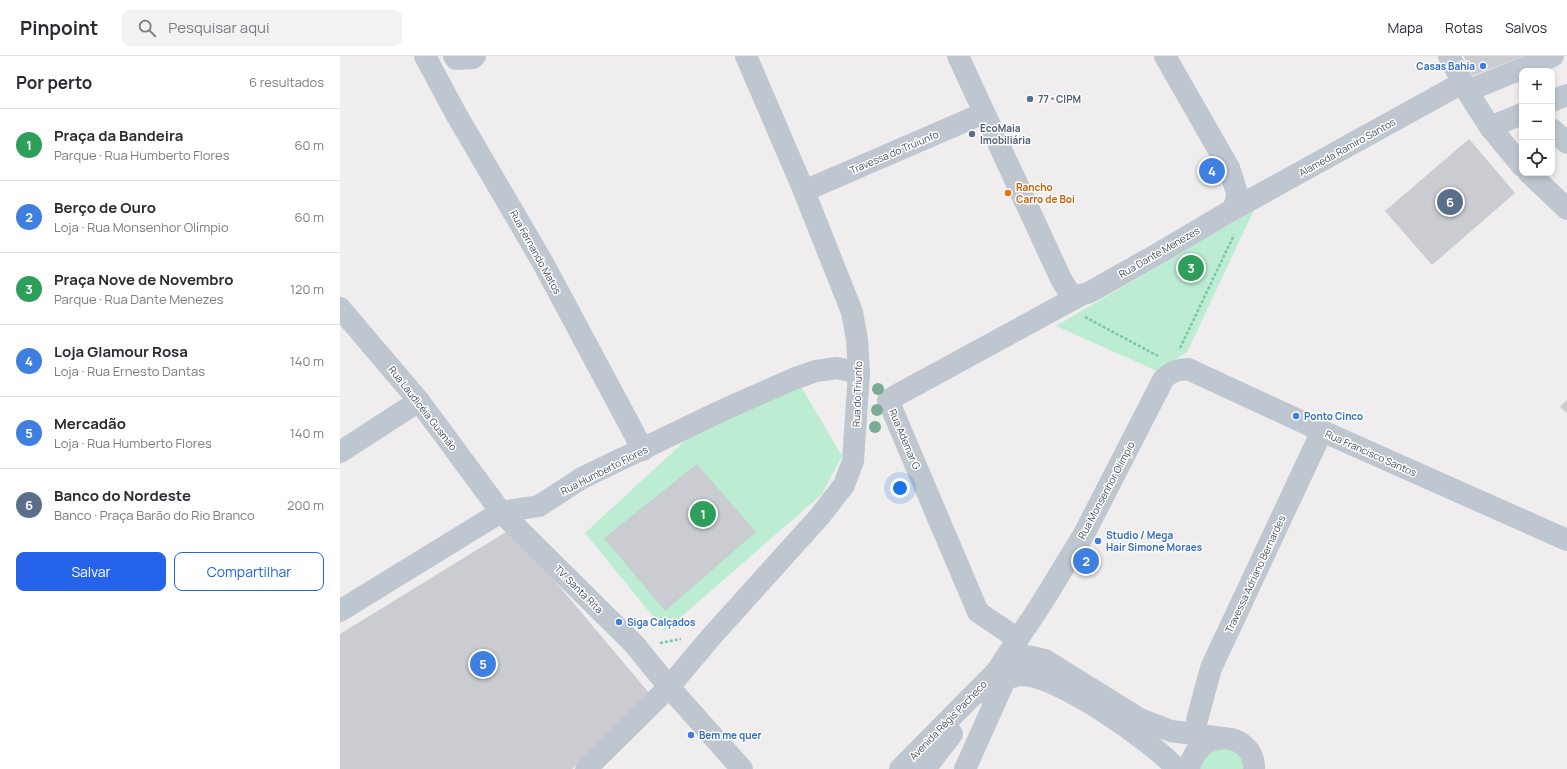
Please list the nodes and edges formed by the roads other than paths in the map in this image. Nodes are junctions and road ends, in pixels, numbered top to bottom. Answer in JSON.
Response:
{"nodes":[{"id":1,"x":425,"y":56,"type":"edge"},
{"id":2,"x":454,"y":56,"type":"edge"},
{"id":3,"x":474,"y":56,"type":"edge"},
{"id":4,"x":746,"y":56,"type":"edge"},
{"id":5,"x":958,"y":56,"type":"edge"},
{"id":6,"x":1165,"y":56,"type":"edge"},
{"id":7,"x":1449,"y":56,"type":"edge"},
{"id":8,"x":1553,"y":56,"type":"edge"},
{"id":9,"x":1465,"y":87,"type":"junction"},
{"id":10,"x":1567,"y":95,"type":"edge"},
{"id":11,"x":1555,"y":100,"type":"edge"},
{"id":12,"x":984,"y":113,"type":"junction"},
{"id":13,"x":1519,"y":115,"type":"edge"},
{"id":14,"x":1490,"y":127,"type":"junction"},
{"id":15,"x":1555,"y":132,"type":"edge"},
{"id":16,"x":1567,"y":143,"type":"edge"},
{"id":17,"x":1519,"y":162,"type":"edge"},
{"id":18,"x":1532,"y":176,"type":"edge"},
{"id":19,"x":804,"y":191,"type":"junction"},
{"id":20,"x":1567,"y":209,"type":"edge"},
{"id":21,"x":1232,"y":210,"type":"junction"},
{"id":22,"x":1070,"y":300,"type":"junction"},
{"id":23,"x":340,"y":308,"type":"edge"},
{"id":24,"x":859,"y":373,"type":"junction"},
{"id":25,"x":1160,"y":387,"type":"joint"},
{"id":26,"x":419,"y":401,"type":"junction"},
{"id":27,"x":1322,"y":432,"type":"junction"},
{"id":28,"x":643,"y":450,"type":"junction"},
{"id":29,"x":340,"y":452,"type":"edge"},
{"id":30,"x":501,"y":512,"type":"junction"},
{"id":31,"x":1567,"y":540,"type":"edge"},
{"id":32,"x":340,"y":611,"type":"edge"},
{"id":33,"x":1018,"y":639,"type":"junction"},
{"id":34,"x":1001,"y":676,"type":"junction"},
{"id":35,"x":669,"y":687,"type":"junction"},
{"id":36,"x":1198,"y":720,"type":"dead end"},
{"id":37,"x":1222,"y":738,"type":"junction"},
{"id":38,"x":586,"y":769,"type":"edge"},
{"id":39,"x":742,"y":769,"type":"edge"},
{"id":40,"x":900,"y":769,"type":"edge"},
{"id":41,"x":925,"y":769,"type":"edge"},
{"id":42,"x":965,"y":769,"type":"edge"},
{"id":43,"x":1177,"y":769,"type":"edge"},
{"id":44,"x":1189,"y":769,"type":"edge"},
{"id":45,"x":1254,"y":769,"type":"edge"}],
"edges":[{"from":1,"to":28,"type":"street","name":"Rua Fernando Matos"},
{"from":2,"to":3,"type":"street"},
{"from":4,"to":19,"type":"street","name":"Rua do Triunfo"},
{"from":5,"to":12,"type":"street"},
{"from":6,"to":21,"type":"street"},
{"from":7,"to":9,"type":"street"},
{"from":8,"to":9,"type":"street","name":"Alameda Ramiro Santos"},
{"from":9,"to":14,"type":"street"},
{"from":9,"to":21,"type":"street","name":"Alameda Ramiro Santos"},
{"from":10,"to":11,"type":"street"},
{"from":12,"to":19,"type":"street","name":"Travessa do Truiunfo"},
{"from":12,"to":22,"type":"street"},
{"from":13,"to":14,"type":"street"},
{"from":14,"to":17,"type":"street"},
{"from":15,"to":16,"type":"street"},
{"from":18,"to":20,"type":"street"},
{"from":19,"to":24,"type":"street","name":"Rua do Triunfo"},
{"from":21,"to":22,"type":"street","name":"Rua Dante Menezes"},
{"from":22,"to":33,"type":"street","name":"Rua Ademar G"},
{"from":23,"to":26,"type":"street","name":"Rua Laudicéia Gusmão"},
{"from":24,"to":28,"type":"street","name":"Rua Humberto Flores"},
{"from":24,"to":35,"type":"street","name":"Rua do Triunfo"},
{"from":25,"to":27,"type":"street","name":"Rua Francisco Santos"},
{"from":25,"to":33,"type":"street","name":"Rua Monsenhor Olímpio"},
{"from":26,"to":29,"type":"street"},
{"from":26,"to":30,"type":"street","name":"Rua Laudicéia Gusmão"},
{"from":27,"to":31,"type":"street","name":"Rua Francisco Santos"},
{"from":27,"to":36,"type":"street","name":"Travessa Adriano Bernardes"},
{"from":28,"to":30,"type":"street","name":"Rua Humberto Flores"},
{"from":30,"to":32,"type":"street","name":"Rua Humberto Flores"},
{"from":30,"to":35,"type":"street","name":"TV. Santa Rita"},
{"from":33,"to":34,"type":"street","name":"Rua Monsenhor Olímpio"},
{"from":34,"to":37,"type":"street"},
{"from":34,"to":40,"type":"street","name":"Avenida Régis Pacheco"},
{"from":34,"to":41,"type":"street","name":"Avenida Régis Pacheco"},
{"from":34,"to":42,"type":"street"},
{"from":34,"to":43,"type":"street"},
{"from":35,"to":38,"type":"street"},
{"from":35,"to":39,"type":"street"},
{"from":37,"to":44,"type":"street"},
{"from":37,"to":45,"type":"street"}]}
